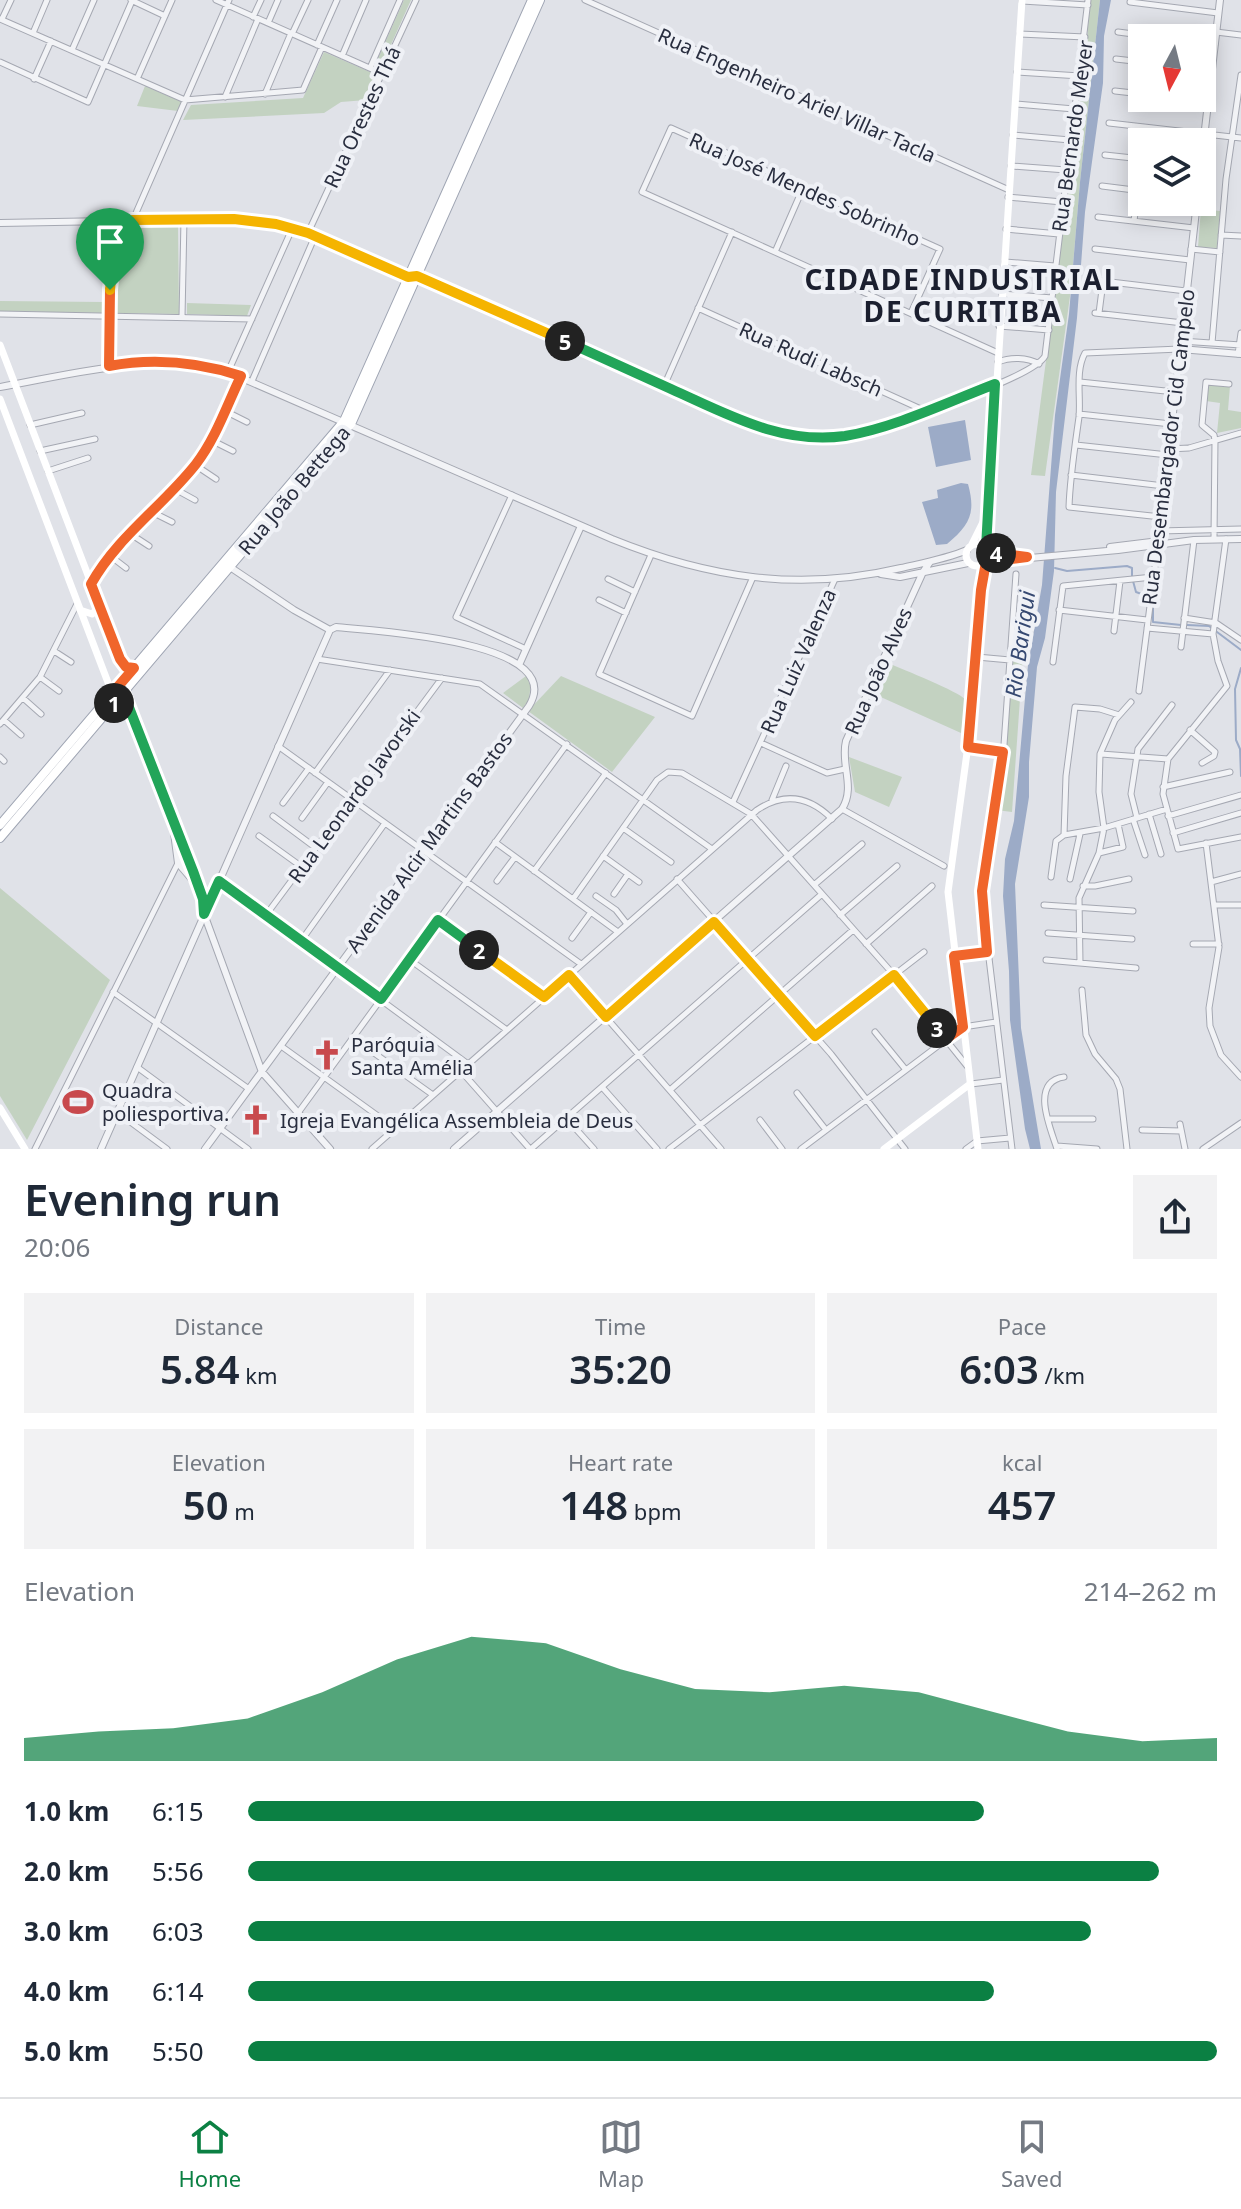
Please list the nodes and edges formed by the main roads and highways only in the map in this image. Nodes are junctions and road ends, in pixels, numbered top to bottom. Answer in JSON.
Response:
{"nodes":[{"id":1,"x":532,"y":0,"type":"edge"},
{"id":2,"x":540,"y":0,"type":"edge"},
{"id":3,"x":1022,"y":0,"type":"edge"},
{"id":4,"x":476,"y":134,"type":"junction"},
{"id":5,"x":0,"y":345,"type":"edge"},
{"id":6,"x":0,"y":399,"type":"edge"},
{"id":7,"x":987,"y":510,"type":"junction"},
{"id":8,"x":969,"y":548,"type":"junction"},
{"id":9,"x":987,"y":550,"type":"junction"},
{"id":10,"x":985,"y":562,"type":"junction"},
{"id":11,"x":970,"y":564,"type":"junction"},
{"id":12,"x":981,"y":590,"type":"junction"},
{"id":13,"x":79,"y":606,"type":"junction"},
{"id":14,"x":100,"y":607,"type":"junction"},
{"id":15,"x":164,"y":638,"type":"junction"},
{"id":16,"x":134,"y":668,"type":"junction"},
{"id":17,"x":112,"y":693,"type":"junction"},
{"id":18,"x":105,"y":708,"type":"junction"},
{"id":19,"x":7,"y":822,"type":"edge"},
{"id":20,"x":0,"y":838,"type":"edge"},
{"id":21,"x":970,"y":1084,"type":"junction"},
{"id":22,"x":0,"y":1108,"type":"edge"},
{"id":23,"x":977,"y":1145,"type":"edge"},
{"id":24,"x":25,"y":1149,"type":"edge"},
{"id":25,"x":884,"y":1149,"type":"edge"}],
"edges":[{"from":1,"to":4,"type":"main road","name":"Rua João Bettega"},
{"from":2,"to":4,"type":"main road","name":"Rua João Bettega"},
{"from":3,"to":7,"type":"main road"},
{"from":4,"to":15,"type":"main road","name":"Rua João Bettega"},
{"from":5,"to":14,"type":"main road"},
{"from":6,"to":13,"type":"main road"},
{"from":7,"to":8,"type":"main road"},
{"from":7,"to":9,"type":"main road"},
{"from":8,"to":9,"type":"main road"},
{"from":8,"to":11,"type":"main road"},
{"from":9,"to":10,"type":"main road"},
{"from":10,"to":11,"type":"main road"},
{"from":10,"to":12,"type":"main road"},
{"from":11,"to":12,"type":"main road"},
{"from":12,"to":21,"type":"main road"},
{"from":13,"to":14,"type":"main road"},
{"from":13,"to":17,"type":"main road"},
{"from":14,"to":16,"type":"main road"},
{"from":15,"to":16,"type":"main road","name":"Rua João Bettega"},
{"from":15,"to":18,"type":"main road","name":"Rua João Bettega"},
{"from":16,"to":17,"type":"main road","name":"Rua João Bettega"},
{"from":17,"to":18,"type":"main road","name":"Rua João Bettega"},
{"from":18,"to":19,"type":"main road","name":"Rua João Bettega"},
{"from":19,"to":20,"type":"main road","name":"Rua João Bettega"},
{"from":21,"to":23,"type":"main road"},
{"from":21,"to":25,"type":"main road"},
{"from":22,"to":24,"type":"main road"}]}
